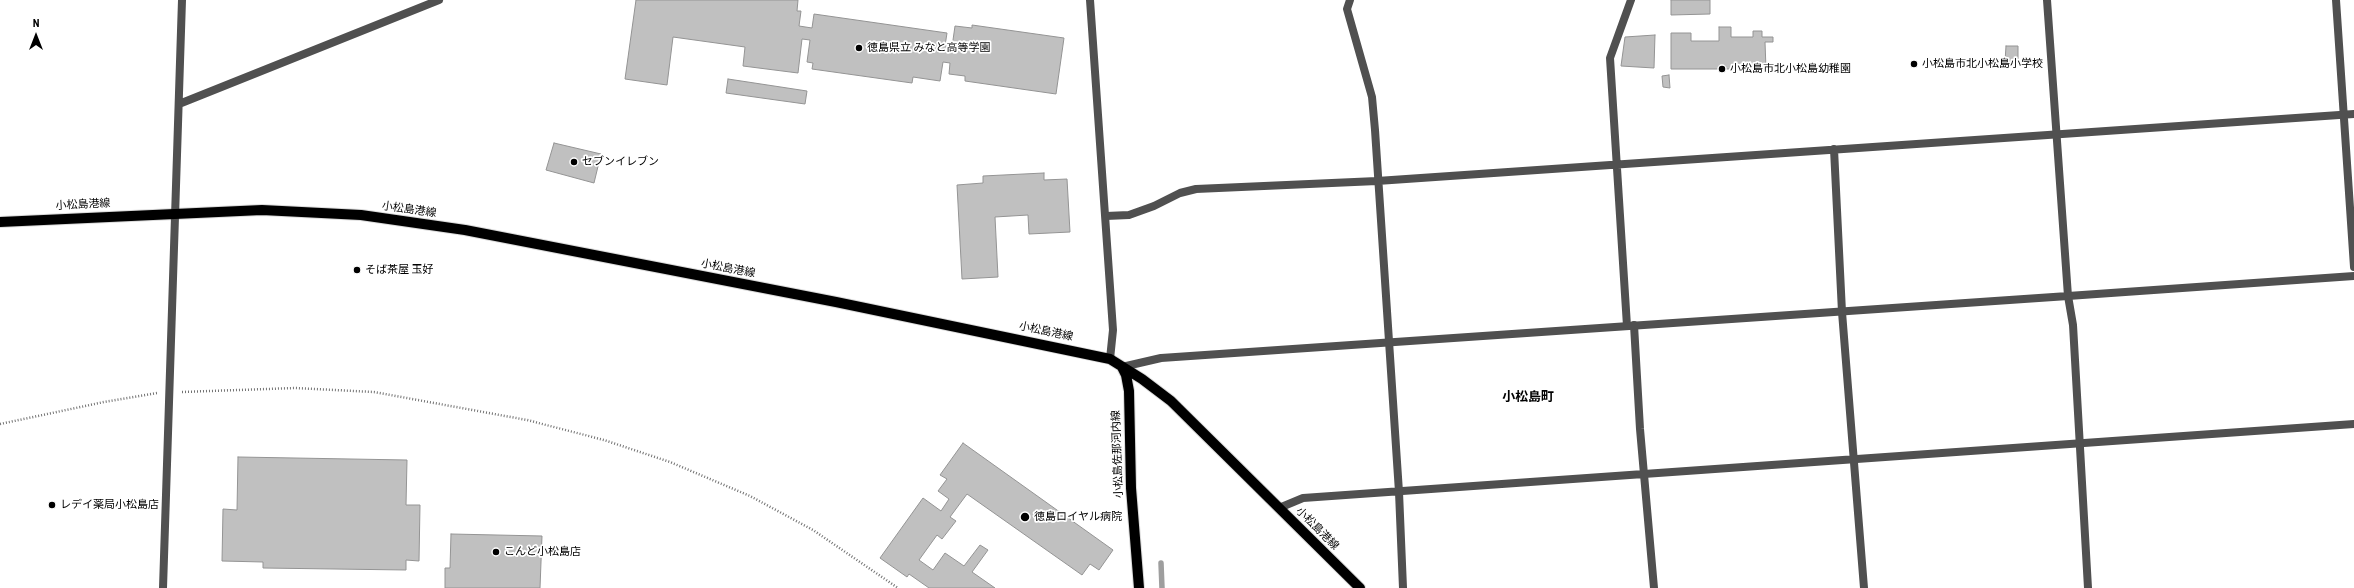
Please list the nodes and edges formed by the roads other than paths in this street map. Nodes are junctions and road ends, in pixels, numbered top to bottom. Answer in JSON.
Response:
{"nodes":[{"id":1,"x":182,"y":0,"type":"edge"},
{"id":2,"x":439,"y":0,"type":"edge"},
{"id":3,"x":1090,"y":0,"type":"edge"},
{"id":4,"x":1350,"y":0,"type":"edge"},
{"id":5,"x":1631,"y":0,"type":"edge"},
{"id":6,"x":2047,"y":0,"type":"edge"},
{"id":7,"x":2336,"y":0,"type":"edge"},
{"id":8,"x":179,"y":104,"type":"junction"},
{"id":9,"x":2354,"y":114,"type":"edge"},
{"id":10,"x":2344,"y":115,"type":"junction"},
{"id":11,"x":2056,"y":134,"type":"junction"},
{"id":12,"x":1834,"y":149,"type":"junction"},
{"id":13,"x":1616,"y":164,"type":"junction"},
{"id":14,"x":1377,"y":181,"type":"junction"},
{"id":15,"x":176,"y":212,"type":"junction"},
{"id":16,"x":1106,"y":216,"type":"junction"},
{"id":17,"x":0,"y":222,"type":"edge"},
{"id":18,"x":2354,"y":267,"type":"edge"},
{"id":19,"x":2354,"y":276,"type":"edge"},
{"id":20,"x":2068,"y":296,"type":"junction"},
{"id":21,"x":1842,"y":312,"type":"junction"},
{"id":22,"x":1630,"y":325,"type":"junction"},
{"id":23,"x":1388,"y":342,"type":"junction"},
{"id":24,"x":1110,"y":359,"type":"junction"},
{"id":25,"x":1122,"y":367,"type":"junction"},
{"id":26,"x":2354,"y":424,"type":"edge"},
{"id":27,"x":2080,"y":443,"type":"junction"},
{"id":28,"x":1854,"y":459,"type":"junction"},
{"id":29,"x":1643,"y":475,"type":"junction"},
{"id":30,"x":1399,"y":492,"type":"junction"},
{"id":31,"x":1279,"y":508,"type":"junction"},
{"id":32,"x":163,"y":588,"type":"edge"},
{"id":33,"x":1139,"y":588,"type":"edge"},
{"id":34,"x":1360,"y":588,"type":"edge"},
{"id":35,"x":1403,"y":588,"type":"edge"},
{"id":36,"x":1654,"y":588,"type":"edge"},
{"id":37,"x":1864,"y":588,"type":"edge"},
{"id":38,"x":2088,"y":588,"type":"edge"}],
"edges":[{"from":1,"to":8,"type":"street"},
{"from":2,"to":8,"type":"street"},
{"from":3,"to":16,"type":"street"},
{"from":4,"to":14,"type":"street"},
{"from":5,"to":13,"type":"street"},
{"from":6,"to":11,"type":"street"},
{"from":7,"to":10,"type":"street"},
{"from":8,"to":15,"type":"street"},
{"from":9,"to":10,"type":"street"},
{"from":10,"to":11,"type":"street"},
{"from":10,"to":18,"type":"street"},
{"from":11,"to":12,"type":"street"},
{"from":11,"to":20,"type":"street"},
{"from":12,"to":13,"type":"street"},
{"from":12,"to":21,"type":"street"},
{"from":13,"to":14,"type":"street"},
{"from":13,"to":22,"type":"street"},
{"from":14,"to":16,"type":"street"},
{"from":14,"to":23,"type":"street"},
{"from":15,"to":17,"type":"main road","name":"小松島港線"},
{"from":15,"to":24,"type":"main road","name":"小松島港線"},
{"from":15,"to":32,"type":"street"},
{"from":16,"to":24,"type":"street"},
{"from":19,"to":20,"type":"street"},
{"from":20,"to":21,"type":"street"},
{"from":20,"to":27,"type":"street"},
{"from":21,"to":22,"type":"street"},
{"from":21,"to":28,"type":"street"},
{"from":22,"to":23,"type":"street"},
{"from":22,"to":29,"type":"street"},
{"from":23,"to":25,"type":"street"},
{"from":23,"to":30,"type":"street"},
{"from":24,"to":25,"type":"main road","name":"小松島港線"},
{"from":25,"to":31,"type":"main road","name":"小松島港線"},
{"from":25,"to":33,"type":"main road","name":"小松島佐那河内線"},
{"from":26,"to":27,"type":"street"},
{"from":27,"to":28,"type":"street"},
{"from":27,"to":38,"type":"street"},
{"from":28,"to":29,"type":"street"},
{"from":28,"to":37,"type":"street"},
{"from":29,"to":30,"type":"street"},
{"from":29,"to":36,"type":"street"},
{"from":30,"to":31,"type":"street"},
{"from":30,"to":35,"type":"street"},
{"from":31,"to":34,"type":"main road","name":"小松島港線"}]}
